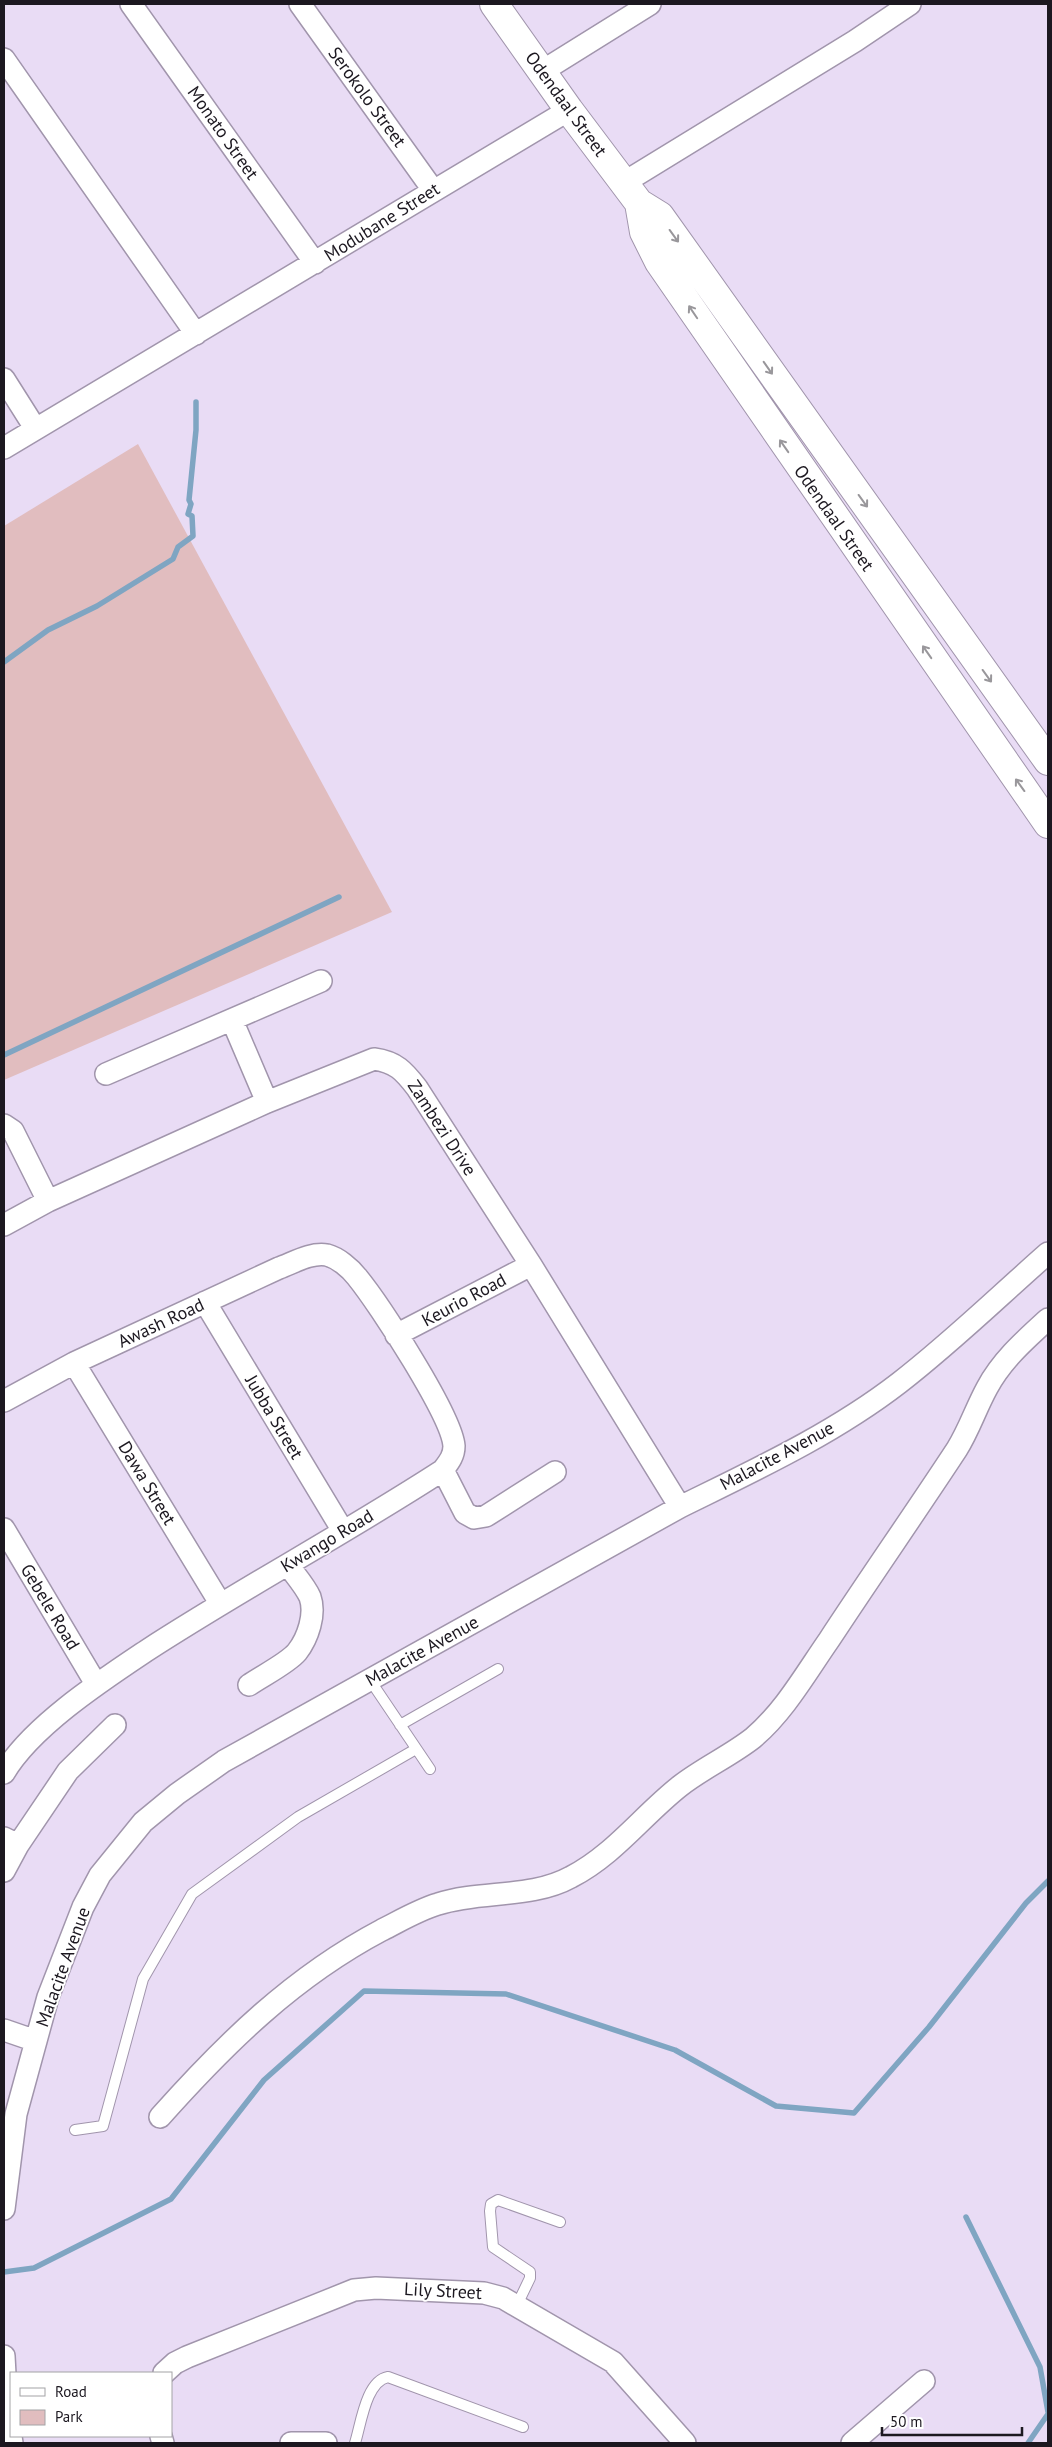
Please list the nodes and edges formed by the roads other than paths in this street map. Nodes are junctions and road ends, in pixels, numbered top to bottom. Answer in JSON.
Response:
{"nodes":[{"id":1,"x":131,"y":4,"type":"edge"},
{"id":2,"x":300,"y":4,"type":"edge"},
{"id":3,"x":494,"y":4,"type":"edge"},
{"id":4,"x":650,"y":4,"type":"edge"},
{"id":5,"x":910,"y":4,"type":"edge"},
{"id":6,"x":4,"y":59,"type":"edge"},
{"id":7,"x":542,"y":72,"type":"junction"},
{"id":8,"x":569,"y":110,"type":"junction"},
{"id":9,"x":433,"y":190,"type":"junction"},
{"id":10,"x":632,"y":192,"type":"junction"},
{"id":11,"x":314,"y":263,"type":"junction"},
{"id":12,"x":196,"y":334,"type":"junction"},
{"id":13,"x":4,"y":379,"type":"edge"},
{"id":14,"x":36,"y":428,"type":"junction"},
{"id":15,"x":4,"y":448,"type":"edge"},
{"id":16,"x":1048,"y":761,"type":"edge"},
{"id":17,"x":1048,"y":824,"type":"edge"},
{"id":18,"x":321,"y":981,"type":"dead end"},
{"id":19,"x":232,"y":1020,"type":"junction"},
{"id":20,"x":106,"y":1074,"type":"dead end"},
{"id":21,"x":267,"y":1102,"type":"junction"},
{"id":22,"x":4,"y":1125,"type":"edge"},
{"id":23,"x":48,"y":1201,"type":"junction"},
{"id":24,"x":4,"y":1225,"type":"edge"},
{"id":25,"x":1048,"y":1253,"type":"edge"},
{"id":26,"x":531,"y":1264,"type":"junction"},
{"id":27,"x":206,"y":1302,"type":"junction"},
{"id":28,"x":1048,"y":1319,"type":"edge"},
{"id":29,"x":396,"y":1335,"type":"junction"},
{"id":30,"x":74,"y":1363,"type":"junction"},
{"id":31,"x":4,"y":1401,"type":"edge"},
{"id":32,"x":443,"y":1470,"type":"junction"},
{"id":33,"x":555,"y":1472,"type":"dead end"},
{"id":34,"x":680,"y":1507,"type":"junction"},
{"id":35,"x":4,"y":1529,"type":"edge"},
{"id":36,"x":343,"y":1531,"type":"junction"},
{"id":37,"x":288,"y":1565,"type":"junction"},
{"id":38,"x":220,"y":1603,"type":"junction"},
{"id":39,"x":498,"y":1669,"type":"dead end"},
{"id":40,"x":370,"y":1680,"type":"junction"},
{"id":41,"x":96,"y":1684,"type":"junction"},
{"id":42,"x":249,"y":1684,"type":"dead end"},
{"id":43,"x":115,"y":1725,"type":"dead end"},
{"id":44,"x":400,"y":1725,"type":"junction"},
{"id":45,"x":416,"y":1749,"type":"junction"},
{"id":46,"x":430,"y":1769,"type":"dead end"},
{"id":47,"x":4,"y":1773,"type":"edge"},
{"id":48,"x":11,"y":1841,"type":"edge"},
{"id":49,"x":4,"y":1871,"type":"edge"},
{"id":50,"x":4,"y":2030,"type":"edge"},
{"id":51,"x":36,"y":2040,"type":"junction"},
{"id":52,"x":160,"y":2117,"type":"dead end"},
{"id":53,"x":76,"y":2130,"type":"dead end"},
{"id":54,"x":4,"y":2209,"type":"edge"},
{"id":55,"x":560,"y":2222,"type":"dead end"},
{"id":56,"x":517,"y":2305,"type":"junction"},
{"id":57,"x":4,"y":2356,"type":"edge"},
{"id":58,"x":4,"y":2366,"type":"edge"},
{"id":59,"x":165,"y":2372,"type":"edge"},
{"id":60,"x":924,"y":2382,"type":"dead end"},
{"id":61,"x":10,"y":2424,"type":"edge"},
{"id":62,"x":523,"y":2427,"type":"dead end"},
{"id":63,"x":291,"y":2443,"type":"edge"},
{"id":64,"x":326,"y":2443,"type":"edge"},
{"id":65,"x":355,"y":2443,"type":"edge"},
{"id":66,"x":685,"y":2443,"type":"edge"},
{"id":67,"x":852,"y":2443,"type":"edge"}],
"edges":[{"from":1,"to":11,"type":"street","name":"Monato Street"},
{"from":2,"to":9,"type":"street","name":"Serokolo Street"},
{"from":3,"to":7,"type":"street","name":"Odendaal Street"},
{"from":4,"to":7,"type":"street"},
{"from":5,"to":10,"type":"street"},
{"from":6,"to":12,"type":"street"},
{"from":7,"to":8,"type":"street","name":"Odendaal Street"},
{"from":8,"to":9,"type":"street","name":"Modubane Street"},
{"from":8,"to":10,"type":"street","name":"Odendaal Street"},
{"from":9,"to":11,"type":"street","name":"Modubane Street"},
{"from":10,"to":16,"type":"street","name":"Odendaal Street","one_way":true},
{"from":17,"to":10,"type":"street","name":"Odendaal Street","one_way":true},
{"from":11,"to":12,"type":"street","name":"Modubane Street"},
{"from":12,"to":14,"type":"street","name":"Modubane Street"},
{"from":13,"to":14,"type":"street"},
{"from":14,"to":15,"type":"street","name":"Modubane Street"},
{"from":18,"to":19,"type":"street"},
{"from":19,"to":20,"type":"street"},
{"from":19,"to":21,"type":"street"},
{"from":21,"to":23,"type":"street","name":"Zambezi Drive"},
{"from":21,"to":26,"type":"street","name":"Zambezi Drive"},
{"from":22,"to":23,"type":"street"},
{"from":23,"to":24,"type":"street","name":"Zambezi Drive"},
{"from":25,"to":34,"type":"street","name":"Malacite Avenue"},
{"from":26,"to":29,"type":"street","name":"Keurio Road"},
{"from":26,"to":34,"type":"street","name":"Zambezi Drive"},
{"from":27,"to":29,"type":"street","name":"Awash Road"},
{"from":27,"to":30,"type":"street","name":"Awash Road"},
{"from":27,"to":36,"type":"street","name":"Jubba Street"},
{"from":28,"to":52,"type":"street"},
{"from":29,"to":32,"type":"street"},
{"from":30,"to":31,"type":"street","name":"Awash Road"},
{"from":30,"to":38,"type":"street","name":"Dawa Street"},
{"from":32,"to":33,"type":"street"},
{"from":32,"to":36,"type":"street","name":"Kwango Road"},
{"from":34,"to":40,"type":"street","name":"Malacite Avenue"},
{"from":35,"to":41,"type":"street","name":"Gebele Road"},
{"from":36,"to":37,"type":"street","name":"Kwango Road"},
{"from":37,"to":38,"type":"street","name":"Kwango Road"},
{"from":37,"to":42,"type":"street"},
{"from":38,"to":41,"type":"street","name":"Kwango Road"},
{"from":39,"to":44,"type":"lane"},
{"from":40,"to":44,"type":"lane"},
{"from":40,"to":51,"type":"street","name":"Malacite Avenue"},
{"from":41,"to":47,"type":"street","name":"Kwango Road"},
{"from":43,"to":48,"type":"street"},
{"from":44,"to":45,"type":"lane"},
{"from":45,"to":46,"type":"lane"},
{"from":45,"to":53,"type":"lane"},
{"from":48,"to":49,"type":"street"},
{"from":50,"to":51,"type":"street"},
{"from":51,"to":54,"type":"street","name":"Malacite Avenue"},
{"from":55,"to":56,"type":"lane"},
{"from":56,"to":59,"type":"street","name":"Lily Street"},
{"from":56,"to":66,"type":"street","name":"Lily Street"},
{"from":57,"to":58,"type":"street"},
{"from":58,"to":61,"type":"street"},
{"from":60,"to":67,"type":"street"},
{"from":62,"to":65,"type":"lane"},
{"from":63,"to":64,"type":"street"}]}
